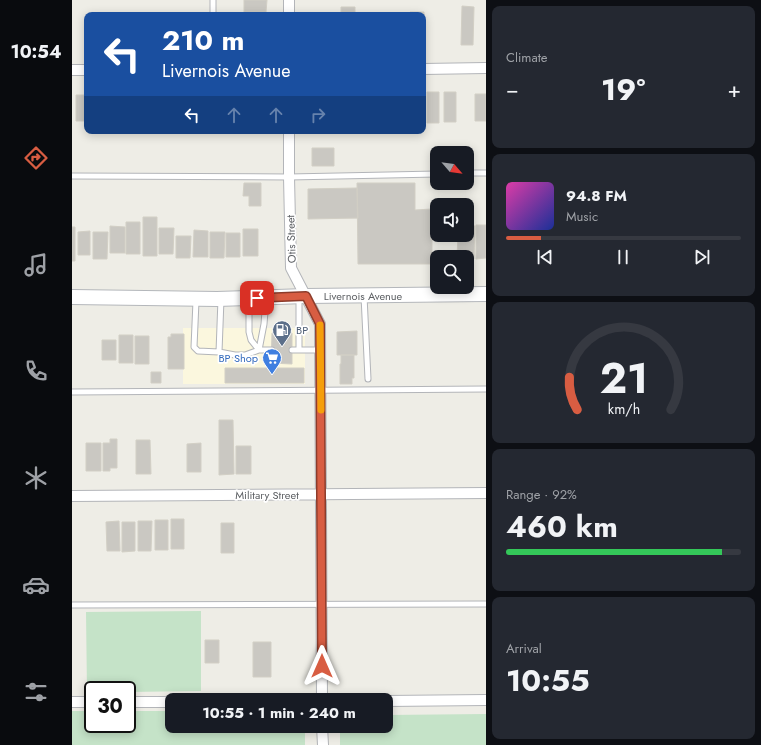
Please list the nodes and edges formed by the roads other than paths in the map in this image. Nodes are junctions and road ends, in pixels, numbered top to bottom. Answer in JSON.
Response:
{"nodes":[{"id":1,"x":213,"y":0,"type":"edge"},
{"id":2,"x":289,"y":0,"type":"edge"},
{"id":3,"x":213,"y":12,"type":"edge"},
{"id":4,"x":289,"y":12,"type":"edge"},
{"id":5,"x":426,"y":68,"type":"edge"},
{"id":6,"x":486,"y":68,"type":"edge"},
{"id":7,"x":72,"y":70,"type":"edge"},
{"id":8,"x":84,"y":70,"type":"edge"},
{"id":9,"x":289,"y":134,"type":"edge"},
{"id":10,"x":474,"y":173,"type":"edge"},
{"id":11,"x":486,"y":173,"type":"edge"},
{"id":12,"x":430,"y":174,"type":"edge"},
{"id":13,"x":72,"y":176,"type":"edge"},
{"id":14,"x":289,"y":177,"type":"junction"},
{"id":15,"x":486,"y":294,"type":"edge"},
{"id":16,"x":302,"y":296,"type":"junction"},
{"id":17,"x":364,"y":296,"type":"junction"},
{"id":18,"x":72,"y":297,"type":"edge"},
{"id":19,"x":266,"y":297,"type":"junction"},
{"id":20,"x":221,"y":298,"type":"junction"},
{"id":21,"x":249,"y":298,"type":"junction"},
{"id":22,"x":196,"y":299,"type":"junction"},
{"id":23,"x":259,"y":350,"type":"junction"},
{"id":24,"x":272,"y":350,"type":"dead end"},
{"id":25,"x":292,"y":350,"type":"dead end"},
{"id":26,"x":299,"y":350,"type":"junction"},
{"id":27,"x":320,"y":350,"type":"junction"},
{"id":28,"x":219,"y":352,"type":"junction"},
{"id":29,"x":368,"y":379,"type":"dead end"},
{"id":30,"x":321,"y":390,"type":"junction"},
{"id":31,"x":486,"y":390,"type":"edge"},
{"id":32,"x":72,"y":392,"type":"edge"},
{"id":33,"x":486,"y":493,"type":"edge"},
{"id":34,"x":321,"y":494,"type":"junction"},
{"id":35,"x":72,"y":496,"type":"edge"},
{"id":36,"x":322,"y":604,"type":"junction"},
{"id":37,"x":486,"y":604,"type":"edge"},
{"id":38,"x":72,"y":605,"type":"edge"},
{"id":39,"x":322,"y":693,"type":"edge"},
{"id":40,"x":486,"y":700,"type":"edge"},
{"id":41,"x":393,"y":701,"type":"edge"},
{"id":42,"x":72,"y":702,"type":"edge"},
{"id":43,"x":84,"y":702,"type":"edge"},
{"id":44,"x":136,"y":702,"type":"edge"},
{"id":45,"x":165,"y":702,"type":"edge"},
{"id":46,"x":322,"y":733,"type":"edge"},
{"id":47,"x":323,"y":745,"type":"edge"}],
"edges":[{"from":1,"to":3,"type":"lane"},
{"from":2,"to":4,"type":"street"},
{"from":5,"to":6,"type":"street"},
{"from":7,"to":8,"type":"street"},
{"from":9,"to":14,"type":"street","name":"Otis Street"},
{"from":10,"to":11,"type":"lane"},
{"from":12,"to":14,"type":"lane"},
{"from":13,"to":14,"type":"lane"},
{"from":14,"to":16,"type":"street","name":"Otis Street"},
{"from":15,"to":17,"type":"main road","name":"Livernois Avenue"},
{"from":16,"to":17,"type":"main road","name":"Livernois Avenue"},
{"from":16,"to":19,"type":"main road","name":"Livernois Avenue"},
{"from":16,"to":26,"type":"lane"},
{"from":16,"to":27,"type":"street","name":"Otis Street"},
{"from":17,"to":29,"type":"lane"},
{"from":18,"to":22,"type":"main road","name":"Livernois Avenue"},
{"from":19,"to":21,"type":"main road","name":"Livernois Avenue"},
{"from":19,"to":23,"type":"lane"},
{"from":20,"to":21,"type":"main road","name":"Livernois Avenue"},
{"from":20,"to":22,"type":"main road","name":"Livernois Avenue"},
{"from":20,"to":28,"type":"lane"},
{"from":21,"to":23,"type":"lane"},
{"from":22,"to":28,"type":"lane"},
{"from":23,"to":24,"type":"lane"},
{"from":23,"to":28,"type":"lane"},
{"from":25,"to":26,"type":"lane"},
{"from":26,"to":27,"type":"lane"},
{"from":27,"to":30,"type":"street","name":"Otis Street"},
{"from":30,"to":31,"type":"lane"},
{"from":30,"to":32,"type":"lane"},
{"from":30,"to":34,"type":"street","name":"Otis Street"},
{"from":33,"to":34,"type":"street","name":"Military Street"},
{"from":34,"to":35,"type":"street","name":"Military Street"},
{"from":34,"to":36,"type":"street","name":"Otis Street"},
{"from":36,"to":37,"type":"lane"},
{"from":36,"to":38,"type":"lane"},
{"from":36,"to":39,"type":"street","name":"Otis Street"},
{"from":40,"to":41,"type":"street"},
{"from":42,"to":43,"type":"street"},
{"from":44,"to":45,"type":"street"},
{"from":46,"to":47,"type":"street"}]}
